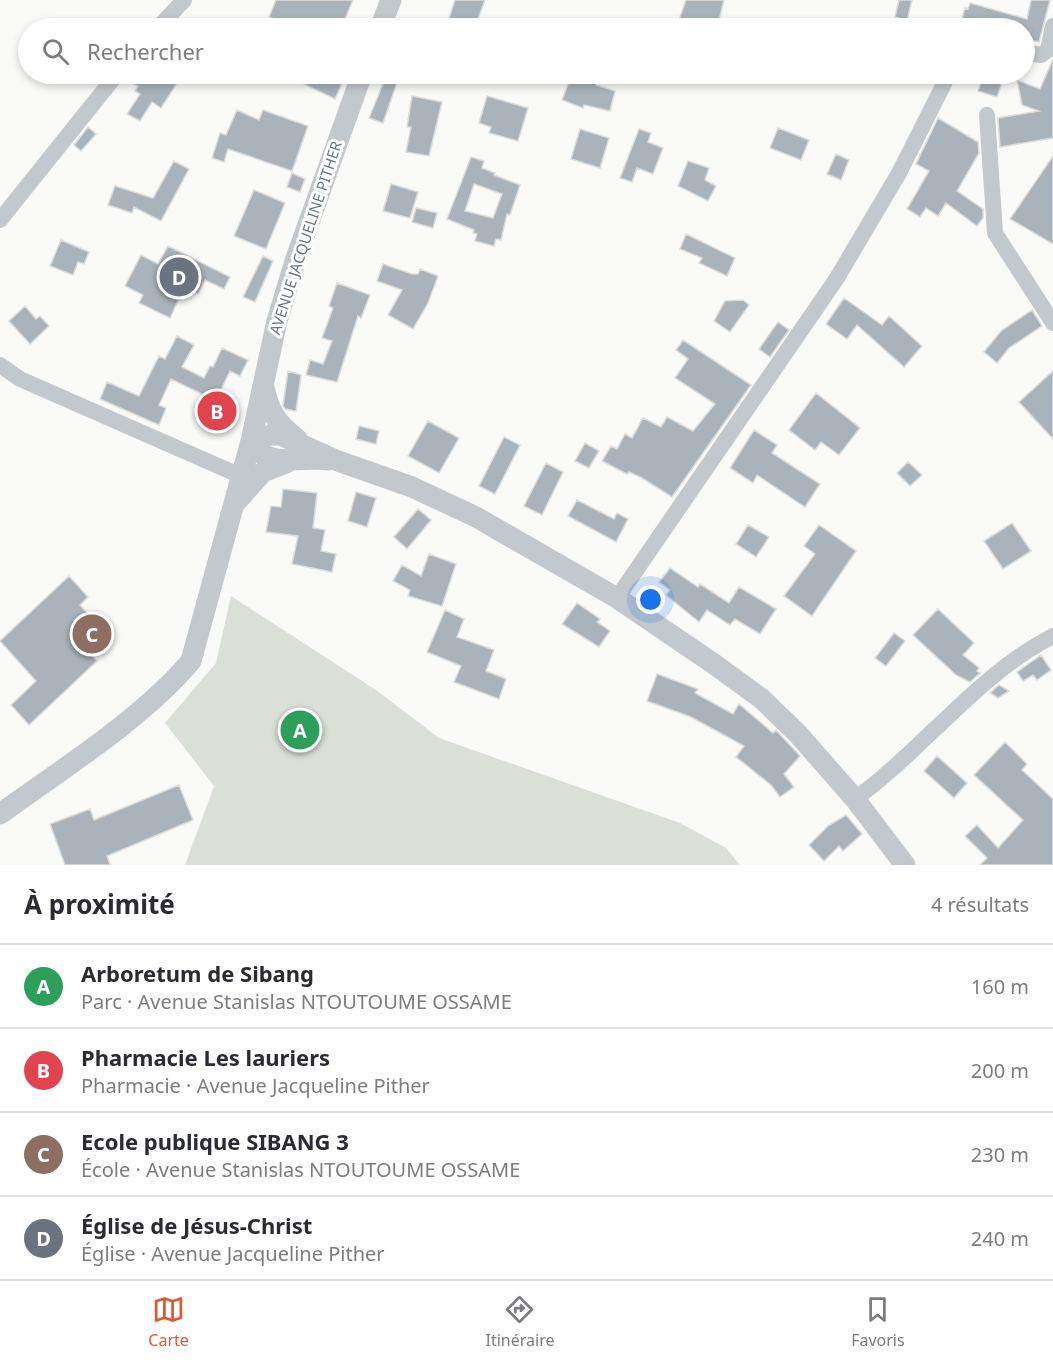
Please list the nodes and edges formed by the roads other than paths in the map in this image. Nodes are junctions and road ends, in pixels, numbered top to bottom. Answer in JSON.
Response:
{"nodes":[{"id":1,"x":184,"y":0,"type":"edge"},
{"id":2,"x":391,"y":0,"type":"edge"},
{"id":3,"x":167,"y":18,"type":"edge"},
{"id":4,"x":384,"y":18,"type":"edge"},
{"id":5,"x":1053,"y":26,"type":"edge"},
{"id":6,"x":1035,"y":54,"type":"edge"},
{"id":7,"x":109,"y":84,"type":"edge"},
{"id":8,"x":358,"y":84,"type":"edge"},
{"id":9,"x":944,"y":84,"type":"edge"},
{"id":10,"x":987,"y":115,"type":"dead end"},
{"id":11,"x":0,"y":220,"type":"edge"},
{"id":12,"x":1053,"y":323,"type":"edge"},
{"id":13,"x":0,"y":365,"type":"edge"},
{"id":14,"x":263,"y":381,"type":"junction"},
{"id":15,"x":251,"y":441,"type":"junction"},
{"id":16,"x":300,"y":452,"type":"junction"},
{"id":17,"x":241,"y":476,"type":"junction"},
{"id":18,"x":234,"y":506,"type":"junction"},
{"id":19,"x":617,"y":598,"type":"junction"},
{"id":20,"x":1053,"y":636,"type":"edge"},
{"id":21,"x":855,"y":799,"type":"junction"},
{"id":22,"x":0,"y":814,"type":"edge"},
{"id":23,"x":906,"y":865,"type":"edge"}],
"edges":[{"from":1,"to":3,"type":"street"},
{"from":2,"to":4,"type":"street"},
{"from":5,"to":6,"type":"street"},
{"from":7,"to":11,"type":"street"},
{"from":8,"to":14,"type":"street","name":"AVENUE JACQUELINE PITHER"},
{"from":9,"to":19,"type":"street"},
{"from":10,"to":12,"type":"street"},
{"from":13,"to":17,"type":"street"},
{"from":14,"to":15,"type":"street","name":"AVENUE JACQUELINE PITHER"},
{"from":14,"to":16,"type":"street"},
{"from":15,"to":16,"type":"street"},
{"from":15,"to":17,"type":"street","name":"AVENUE JACQUELINE PITHER"},
{"from":16,"to":18,"type":"street"},
{"from":16,"to":19,"type":"street"},
{"from":17,"to":18,"type":"street","name":"AVENUE JACQUELINE PITHER"},
{"from":18,"to":22,"type":"street","name":"AVENUE JACQUELINE PITHER"},
{"from":19,"to":21,"type":"street"},
{"from":20,"to":21,"type":"street"},
{"from":21,"to":23,"type":"street"}]}
